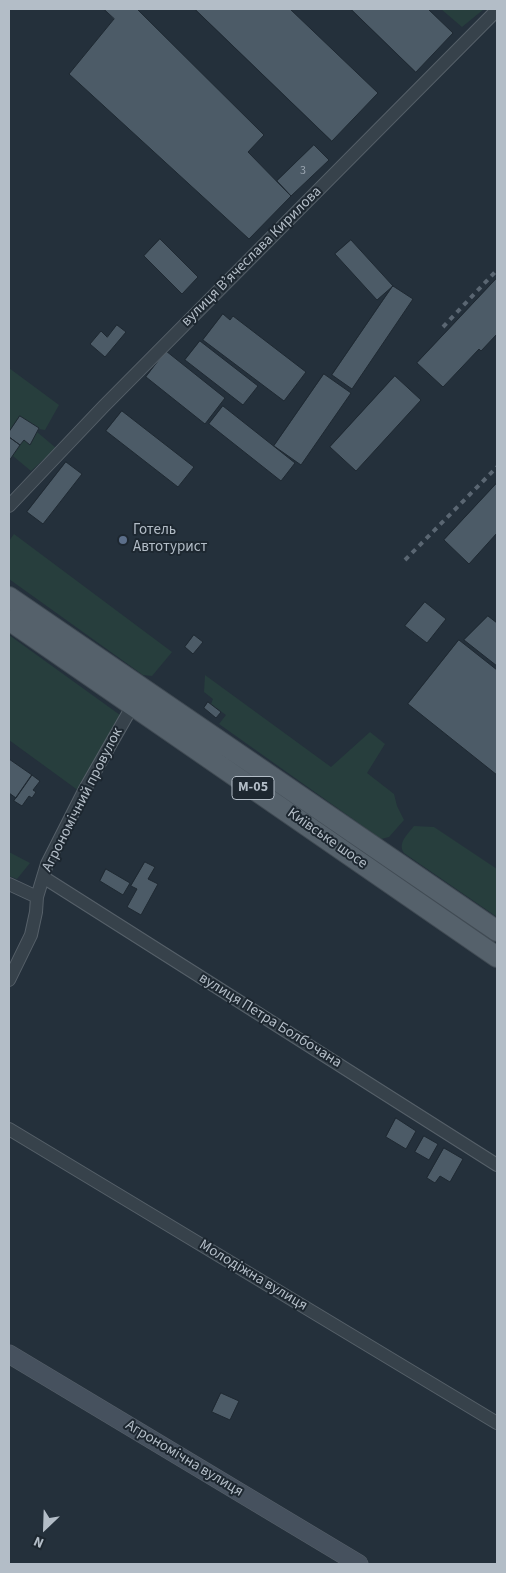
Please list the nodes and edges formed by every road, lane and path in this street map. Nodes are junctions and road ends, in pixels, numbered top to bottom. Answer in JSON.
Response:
{"nodes":[{"id":1,"x":497,"y":10,"type":"edge"},
{"id":2,"x":9,"y":506,"type":"edge"},
{"id":3,"x":9,"y":597,"type":"edge"},
{"id":4,"x":9,"y":620,"type":"edge"},
{"id":5,"x":133,"y":706,"type":"junction"},
{"id":6,"x":43,"y":877,"type":"junction"},
{"id":7,"x":9,"y":884,"type":"edge"},
{"id":8,"x":37,"y":897,"type":"junction"},
{"id":9,"x":497,"y":931,"type":"edge"},
{"id":10,"x":497,"y":958,"type":"edge"},
{"id":11,"x":9,"y":980,"type":"edge"},
{"id":12,"x":9,"y":1129,"type":"edge"},
{"id":13,"x":497,"y":1165,"type":"edge"},
{"id":14,"x":9,"y":1354,"type":"edge"},
{"id":15,"x":497,"y":1423,"type":"edge"},
{"id":16,"x":359,"y":1564,"type":"edge"}],
"edges":[{"from":1,"to":2,"type":"street","name":"вулиця Вʼячеслава Кирилова"},
{"from":3,"to":9,"type":"main road","number":"М-05"},
{"from":4,"to":5,"type":"main road","name":"Київське шосе","number":"М-05"},
{"from":5,"to":6,"type":"street","name":"Агрономічний провулок"},
{"from":5,"to":10,"type":"main road","name":"Київське шосе","number":"М-05"},
{"from":6,"to":8,"type":"street","name":"Агрономічний провулок"},
{"from":6,"to":13,"type":"street","name":"вулиця Петра Болбочана"},
{"from":7,"to":8,"type":"street"},
{"from":8,"to":11,"type":"street","name":"Агрономічний провулок"},
{"from":12,"to":15,"type":"street","name":"Молодіжна вулиця"},
{"from":14,"to":16,"type":"street","name":"Агрономічна вулиця"}]}
